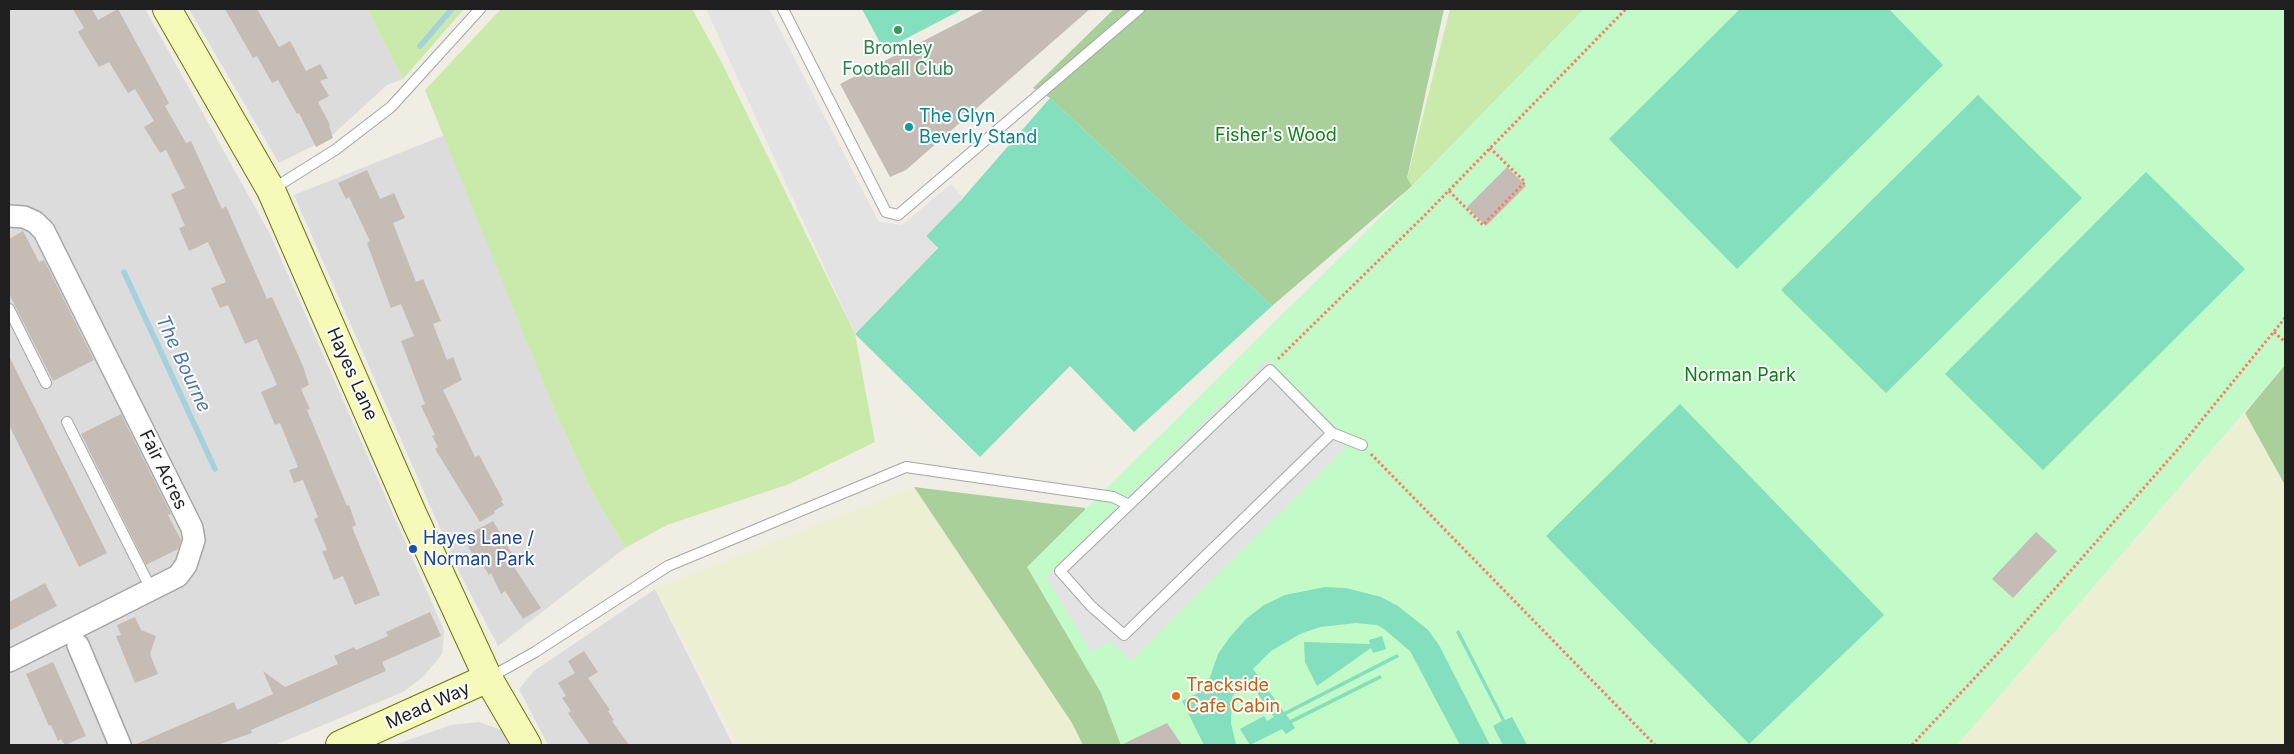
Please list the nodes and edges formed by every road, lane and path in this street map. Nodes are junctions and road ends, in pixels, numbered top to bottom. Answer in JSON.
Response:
{"nodes":[{"id":1,"x":167,"y":9,"type":"edge"},
{"id":2,"x":480,"y":9,"type":"edge"},
{"id":3,"x":783,"y":9,"type":"edge"},
{"id":4,"x":1139,"y":9,"type":"edge"},
{"id":5,"x":1626,"y":9,"type":"edge"},
{"id":6,"x":1490,"y":148,"type":"junction"},
{"id":7,"x":271,"y":190,"type":"junction"},
{"id":8,"x":1449,"y":191,"type":"junction"},
{"id":9,"x":9,"y":216,"type":"edge"},
{"id":10,"x":9,"y":309,"type":"edge"},
{"id":11,"x":2285,"y":318,"type":"edge"},
{"id":12,"x":2274,"y":332,"type":"junction"},
{"id":13,"x":2285,"y":342,"type":"edge"},
{"id":14,"x":1270,"y":370,"type":"junction"},
{"id":15,"x":46,"y":382,"type":"dead end"},
{"id":16,"x":67,"y":422,"type":"dead end"},
{"id":17,"x":1332,"y":433,"type":"junction"},
{"id":18,"x":1362,"y":445,"type":"joint"},
{"id":19,"x":1129,"y":505,"type":"junction"},
{"id":20,"x":152,"y":591,"type":"junction"},
{"id":21,"x":78,"y":645,"type":"dead end"},
{"id":22,"x":9,"y":661,"type":"edge"},
{"id":23,"x":488,"y":678,"type":"junction"},
{"id":24,"x":120,"y":745,"type":"edge"},
{"id":25,"x":340,"y":745,"type":"edge"},
{"id":26,"x":528,"y":745,"type":"edge"},
{"id":27,"x":1655,"y":745,"type":"edge"},
{"id":28,"x":1912,"y":745,"type":"edge"}],
"edges":[{"from":1,"to":7,"type":"main road","name":"Hayes Lane"},
{"from":2,"to":7,"type":"lane"},
{"from":3,"to":4,"type":"lane"},
{"from":5,"to":6,"type":"path"},
{"from":6,"to":8,"type":"path"},
{"from":6,"to":8,"type":"path"},
{"from":7,"to":23,"type":"main road","name":"Hayes Lane"},
{"from":8,"to":14,"type":"path"},
{"from":9,"to":20,"type":"street","name":"Fair Acres"},
{"from":10,"to":15,"type":"lane"},
{"from":11,"to":12,"type":"path"},
{"from":12,"to":13,"type":"path"},
{"from":12,"to":28,"type":"path"},
{"from":14,"to":17,"type":"lane"},
{"from":14,"to":19,"type":"lane"},
{"from":16,"to":20,"type":"lane"},
{"from":17,"to":18,"type":"lane"},
{"from":17,"to":19,"type":"lane"},
{"from":18,"to":27,"type":"path"},
{"from":19,"to":23,"type":"lane"},
{"from":20,"to":22,"type":"street","name":"Fair Acres"},
{"from":21,"to":24,"type":"street"},
{"from":23,"to":25,"type":"main road","name":"Mead Way"},
{"from":23,"to":26,"type":"main road","name":"Hayes Lane"}]}
